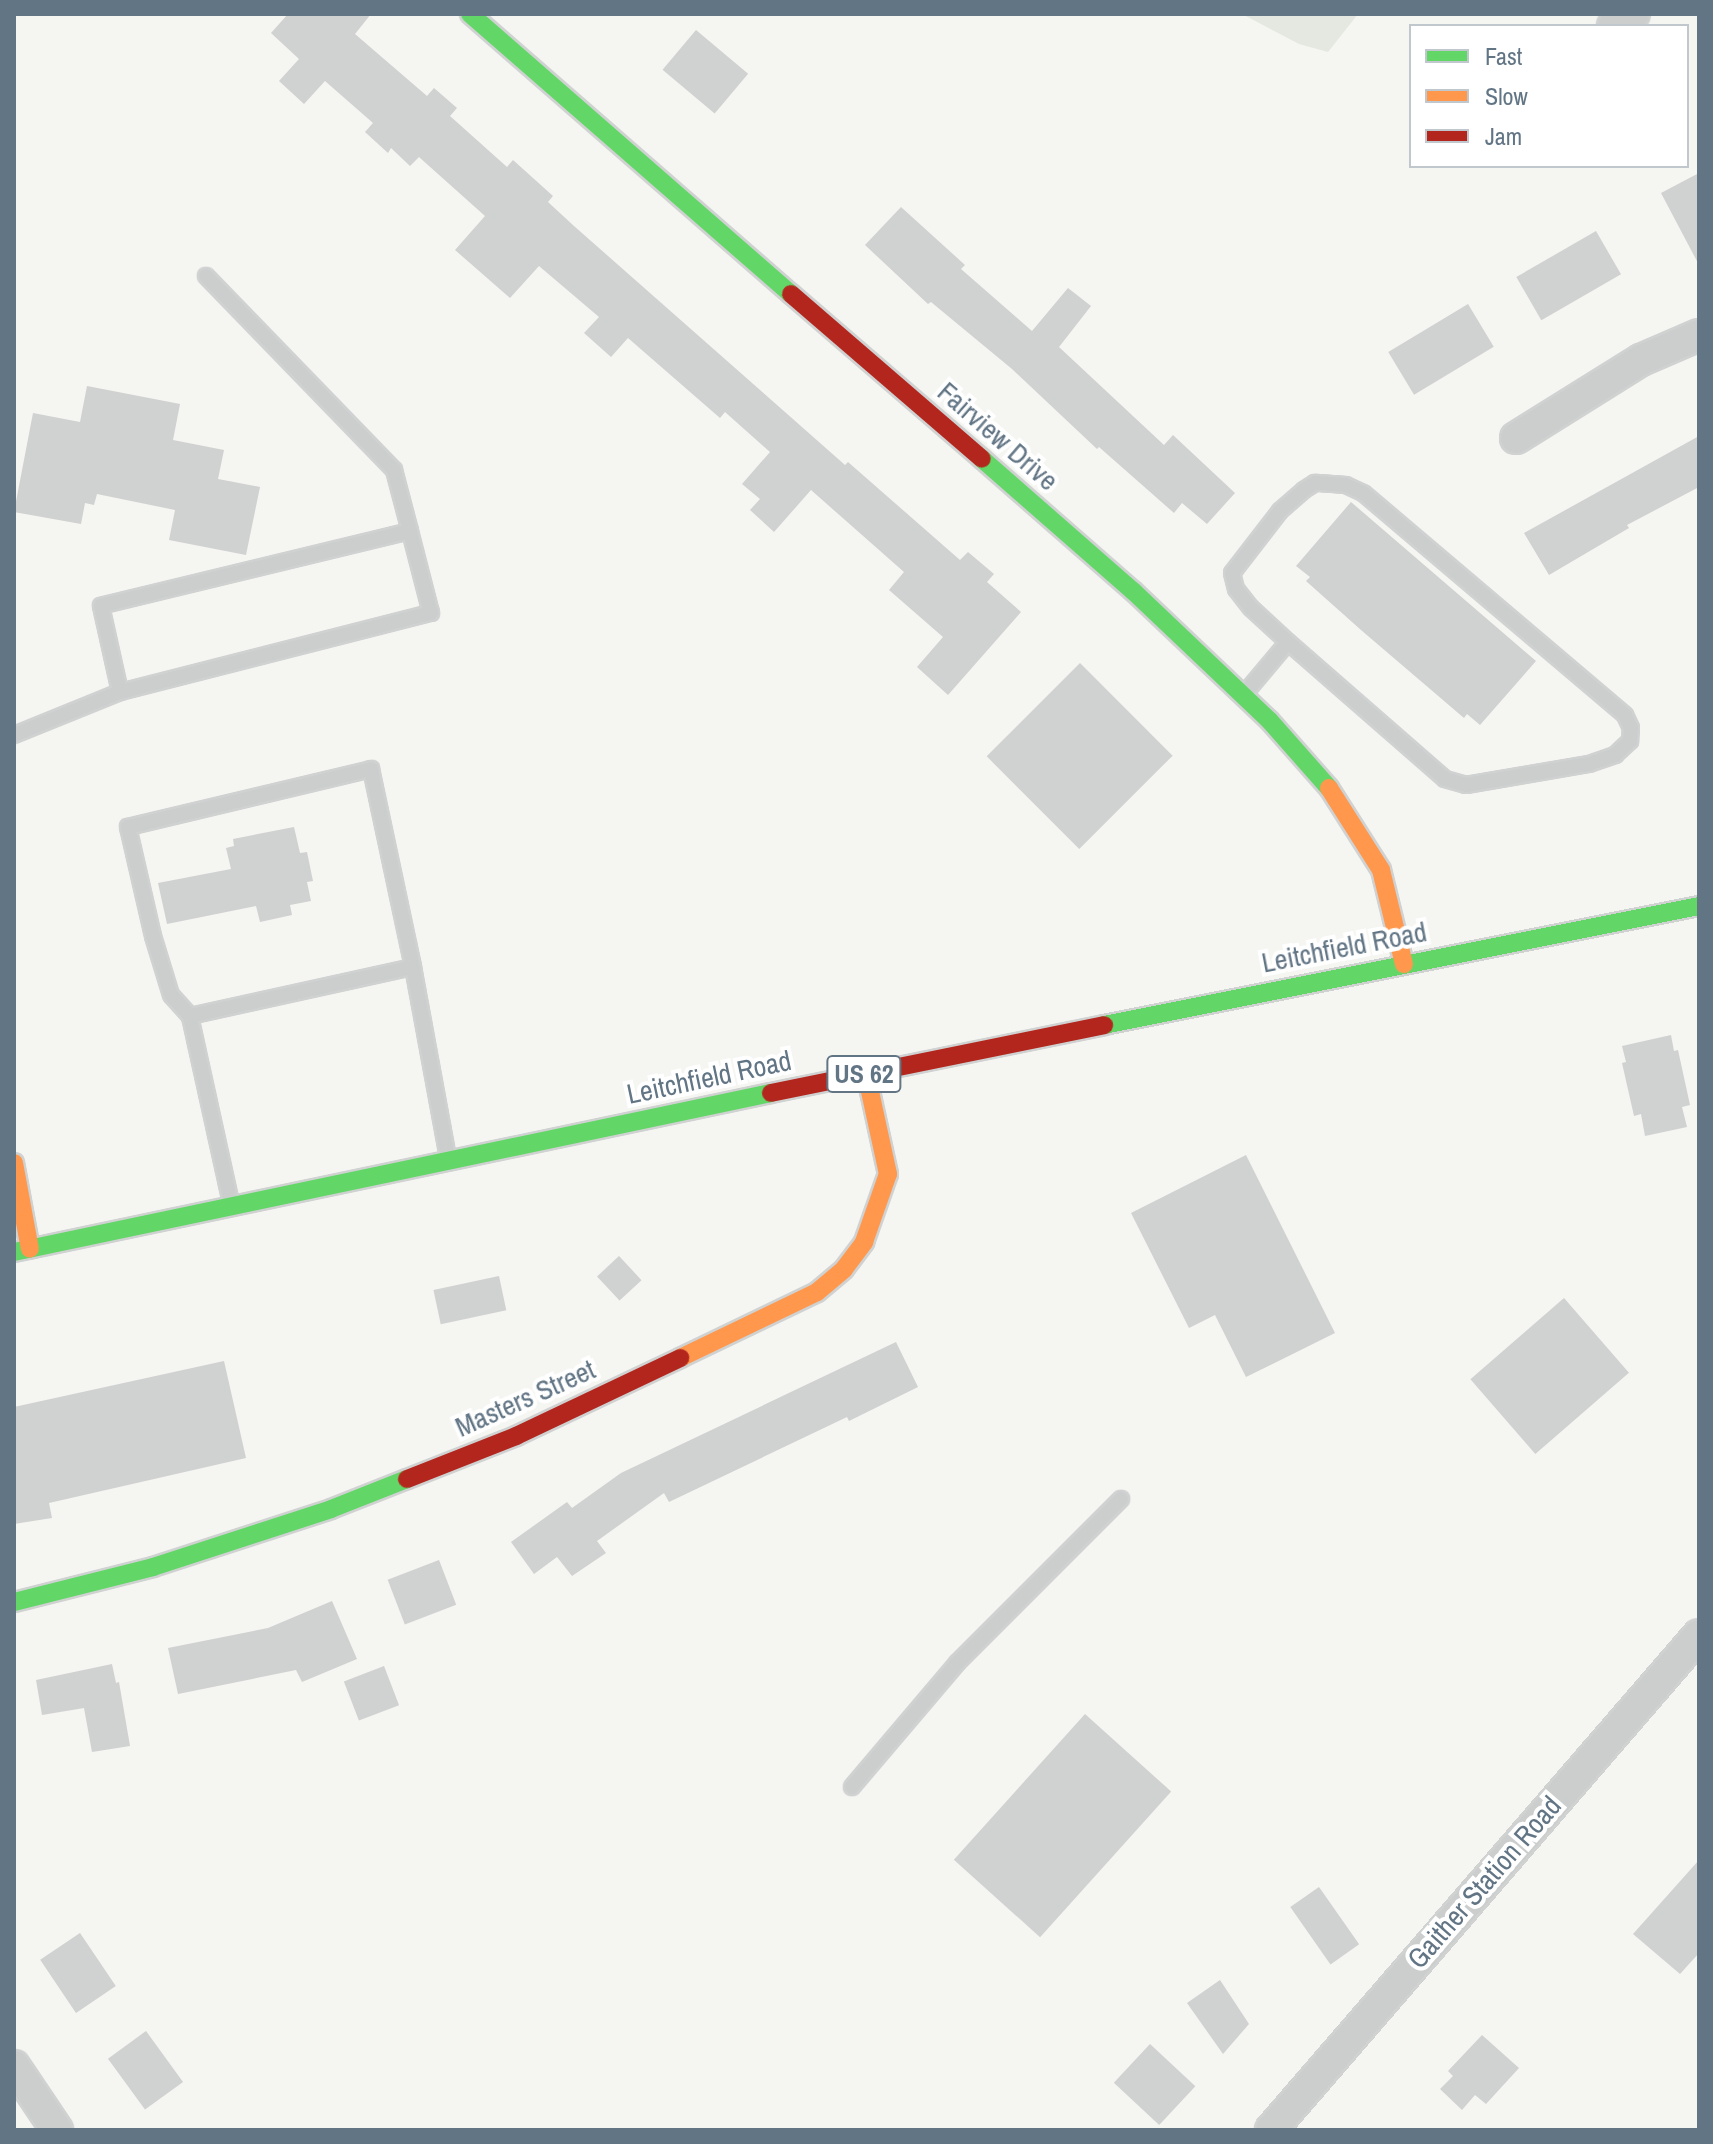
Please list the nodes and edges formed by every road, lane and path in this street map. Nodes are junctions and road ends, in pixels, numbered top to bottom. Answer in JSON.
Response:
{"nodes":[{"id":1,"x":470,"y":14,"type":"edge"},
{"id":2,"x":1634,"y":14,"type":"edge"},
{"id":3,"x":1616,"y":24,"type":"edge"},
{"id":4,"x":206,"y":276,"type":"dead end"},
{"id":5,"x":1699,"y":335,"type":"edge"},
{"id":6,"x":1516,"y":438,"type":"dead end"},
{"id":7,"x":410,"y":531,"type":"junction"},
{"id":8,"x":1288,"y":642,"type":"junction"},
{"id":9,"x":120,"y":692,"type":"junction"},
{"id":10,"x":1243,"y":695,"type":"junction"},
{"id":11,"x":14,"y":735,"type":"edge"},
{"id":12,"x":1699,"y":906,"type":"edge"},
{"id":13,"x":1404,"y":964,"type":"junction"},
{"id":14,"x":413,"y":967,"type":"junction"},
{"id":15,"x":190,"y":1016,"type":"junction"},
{"id":16,"x":866,"y":1073,"type":"junction"},
{"id":17,"x":448,"y":1160,"type":"junction"},
{"id":18,"x":14,"y":1163,"type":"edge"},
{"id":19,"x":232,"y":1208,"type":"junction"},
{"id":20,"x":22,"y":1251,"type":"edge"},
{"id":21,"x":1121,"y":1499,"type":"dead end"},
{"id":22,"x":14,"y":1602,"type":"edge"},
{"id":23,"x":1699,"y":1635,"type":"edge"},
{"id":24,"x":852,"y":1787,"type":"dead end"},
{"id":25,"x":14,"y":2066,"type":"edge"},
{"id":26,"x":57,"y":2130,"type":"edge"},
{"id":27,"x":1271,"y":2130,"type":"edge"}],
"edges":[{"from":1,"to":10,"type":"street","name":"Fairview Drive"},
{"from":2,"to":3,"type":"street"},
{"from":4,"to":7,"type":"lane"},
{"from":5,"to":6,"type":"street"},
{"from":7,"to":9,"type":"lane"},
{"from":7,"to":9,"type":"lane"},
{"from":8,"to":8,"type":"lane"},
{"from":8,"to":10,"type":"lane"},
{"from":9,"to":11,"type":"lane"},
{"from":10,"to":13,"type":"street","name":"Fairview Drive"},
{"from":12,"to":13,"type":"street","name":"Leitchfield Road","number":"US 62"},
{"from":13,"to":16,"type":"street","name":"Leitchfield Road","number":"US 62"},
{"from":14,"to":15,"type":"lane"},
{"from":14,"to":15,"type":"lane"},
{"from":14,"to":17,"type":"lane"},
{"from":15,"to":19,"type":"lane"},
{"from":16,"to":17,"type":"street","name":"Leitchfield Road","number":"US 62"},
{"from":16,"to":22,"type":"street","name":"Masters Street"},
{"from":17,"to":19,"type":"street","name":"Leitchfield Road","number":"US 62"},
{"from":18,"to":20,"type":"street"},
{"from":19,"to":20,"type":"street","name":"Leitchfield Road","number":"US 62"},
{"from":21,"to":24,"type":"lane"},
{"from":23,"to":27,"type":"street","name":"Gaither Station Road"},
{"from":25,"to":26,"type":"street"}]}
